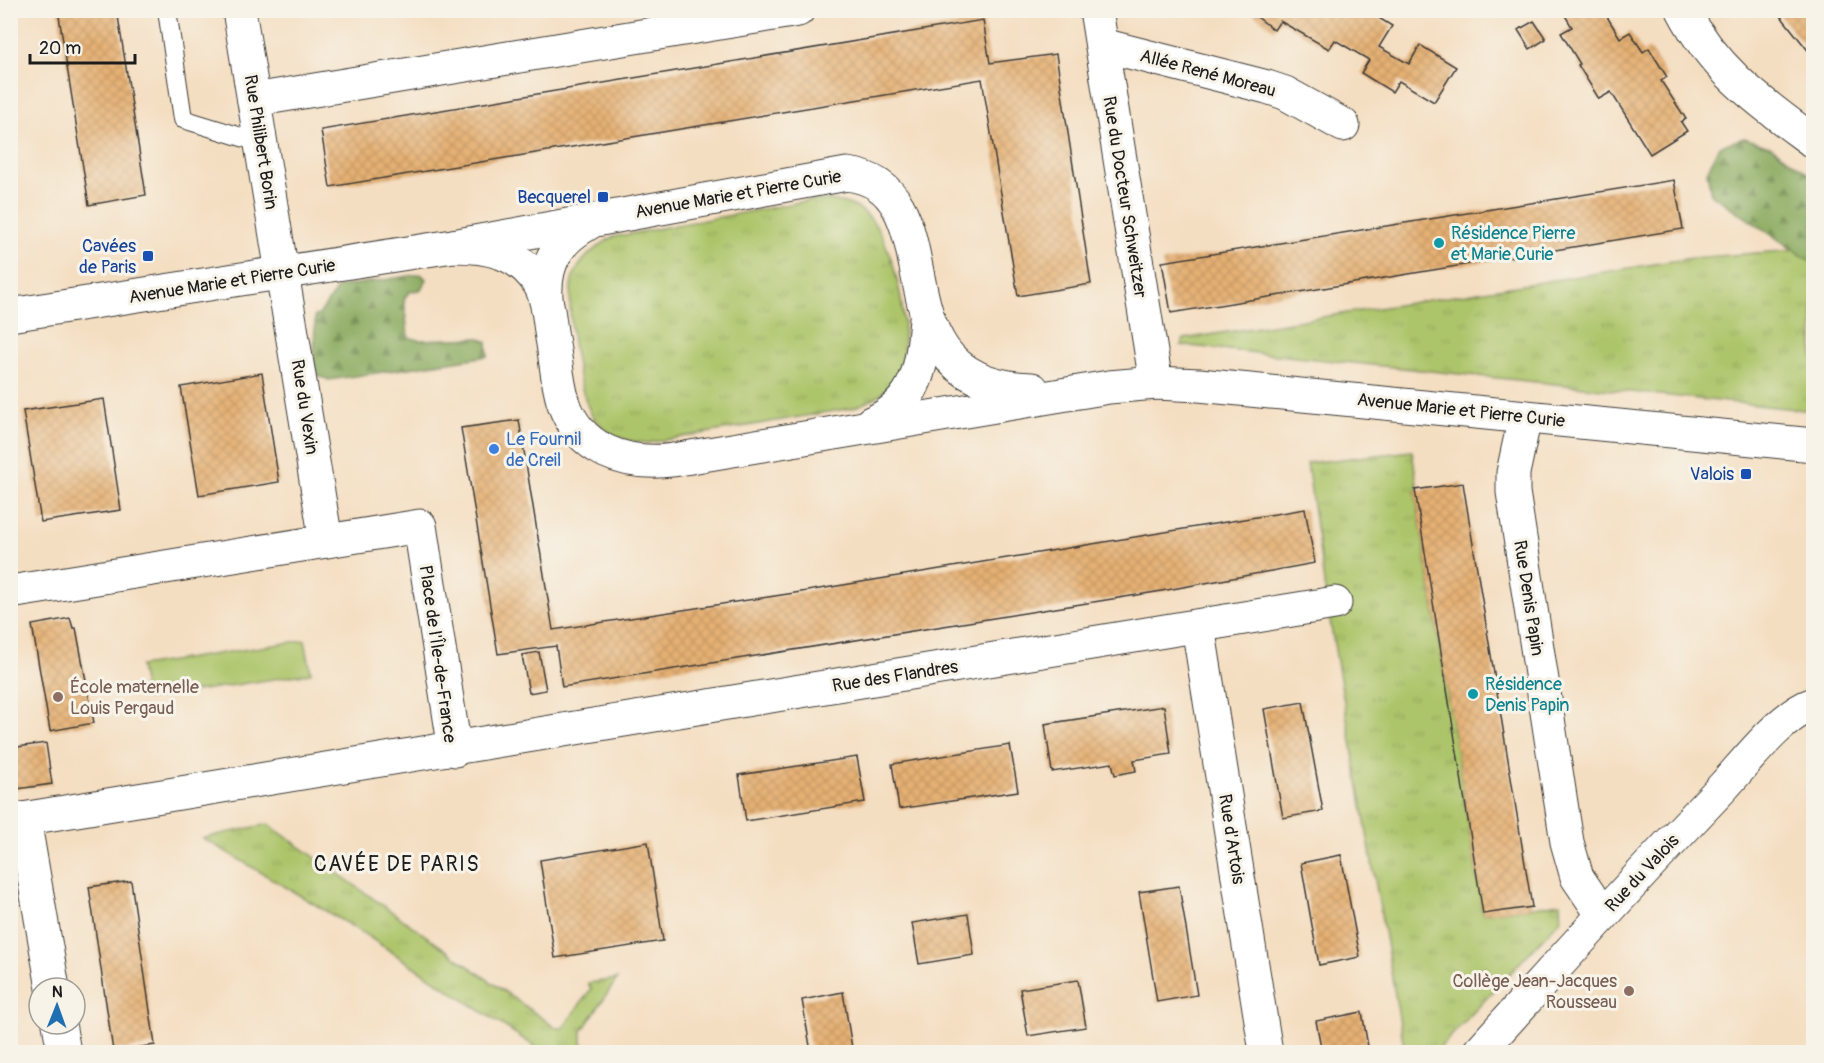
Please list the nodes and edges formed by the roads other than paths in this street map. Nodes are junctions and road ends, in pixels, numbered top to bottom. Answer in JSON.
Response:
{"nodes":[{"id":1,"x":167,"y":10,"type":"edge"},
{"id":2,"x":239,"y":10,"type":"edge"},
{"id":3,"x":798,"y":10,"type":"edge"},
{"id":4,"x":1096,"y":10,"type":"edge"},
{"id":5,"x":1683,"y":10,"type":"edge"},
{"id":6,"x":1102,"y":45,"type":"junction"},
{"id":7,"x":254,"y":100,"type":"junction"},
{"id":8,"x":1343,"y":126,"type":"dead end"},
{"id":9,"x":1814,"y":142,"type":"edge"},
{"id":10,"x":261,"y":143,"type":"junction"},
{"id":11,"x":596,"y":220,"type":"junction"},
{"id":12,"x":453,"y":246,"type":"junction"},
{"id":13,"x":283,"y":273,"type":"junction"},
{"id":14,"x":546,"y":298,"type":"junction"},
{"id":15,"x":10,"y":315,"type":"edge"},
{"id":16,"x":926,"y":318,"type":"junction"},
{"id":17,"x":1155,"y":383,"type":"junction"},
{"id":18,"x":1109,"y":387,"type":"junction"},
{"id":19,"x":1525,"y":417,"type":"junction"},
{"id":20,"x":855,"y":429,"type":"junction"},
{"id":21,"x":1814,"y":445,"type":"edge"},
{"id":22,"x":326,"y":541,"type":"junction"},
{"id":23,"x":10,"y":592,"type":"edge"},
{"id":24,"x":1335,"y":603,"type":"dead end"},
{"id":25,"x":1198,"y":626,"type":"junction"},
{"id":26,"x":1814,"y":704,"type":"edge"},
{"id":27,"x":455,"y":750,"type":"junction"},
{"id":28,"x":17,"y":820,"type":"edge"},
{"id":29,"x":1602,"y":914,"type":"junction"},
{"id":30,"x":50,"y":976,"type":"edge"},
{"id":31,"x":61,"y":1036,"type":"edge"},
{"id":32,"x":1257,"y":1051,"type":"edge"},
{"id":33,"x":64,"y":1053,"type":"edge"},
{"id":34,"x":1479,"y":1053,"type":"edge"}],
"edges":[{"from":1,"to":10,"type":"lane"},
{"from":2,"to":7,"type":"street","name":"Rue Philibert Borin"},
{"from":3,"to":7,"type":"street"},
{"from":4,"to":6,"type":"street","name":"Rue du Docteur Schweitzer"},
{"from":5,"to":9,"type":"street"},
{"from":6,"to":8,"type":"street","name":"Allée René Moreau"},
{"from":6,"to":17,"type":"street","name":"Rue du Docteur Schweitzer"},
{"from":7,"to":10,"type":"street","name":"Rue Philibert Borin"},
{"from":10,"to":13,"type":"street","name":"Rue Philibert Borin"},
{"from":11,"to":12,"type":"street","name":"Avenue Marie et Pierre Curie"},
{"from":11,"to":14,"type":"street"},
{"from":11,"to":16,"type":"street","name":"Avenue Marie et Pierre Curie"},
{"from":12,"to":13,"type":"street","name":"Avenue Marie et Pierre Curie"},
{"from":12,"to":14,"type":"street","name":"Avenue Marie et Pierre Curie"},
{"from":13,"to":15,"type":"street","name":"Avenue Marie et Pierre Curie"},
{"from":13,"to":22,"type":"street","name":"Rue du Vexin"},
{"from":14,"to":20,"type":"street","name":"Avenue Marie et Pierre Curie"},
{"from":16,"to":18,"type":"street","name":"Avenue Marie et Pierre Curie"},
{"from":16,"to":20,"type":"street","name":"Avenue Marie et Pierre Curie"},
{"from":17,"to":18,"type":"street","name":"Avenue Marie et Pierre Curie"},
{"from":17,"to":19,"type":"street","name":"Avenue Marie et Pierre Curie"},
{"from":18,"to":20,"type":"street","name":"Avenue Marie et Pierre Curie"},
{"from":19,"to":21,"type":"street","name":"Avenue Marie et Pierre Curie"},
{"from":19,"to":29,"type":"street","name":"Rue Denis Papin"},
{"from":22,"to":23,"type":"street","name":"Place de l'Île-de-France"},
{"from":22,"to":27,"type":"street","name":"Place de l'Île-de-France"},
{"from":24,"to":25,"type":"street","name":"Rue des Flandres"},
{"from":25,"to":27,"type":"street","name":"Rue des Flandres"},
{"from":25,"to":32,"type":"street","name":"Rue d'Artois"},
{"from":26,"to":29,"type":"street","name":"Rue du Valois"},
{"from":27,"to":28,"type":"street","name":"Place de l'Île-de-France"},
{"from":28,"to":30,"type":"street"},
{"from":29,"to":34,"type":"street","name":"Rue du Valois"},
{"from":31,"to":33,"type":"street"}]}
